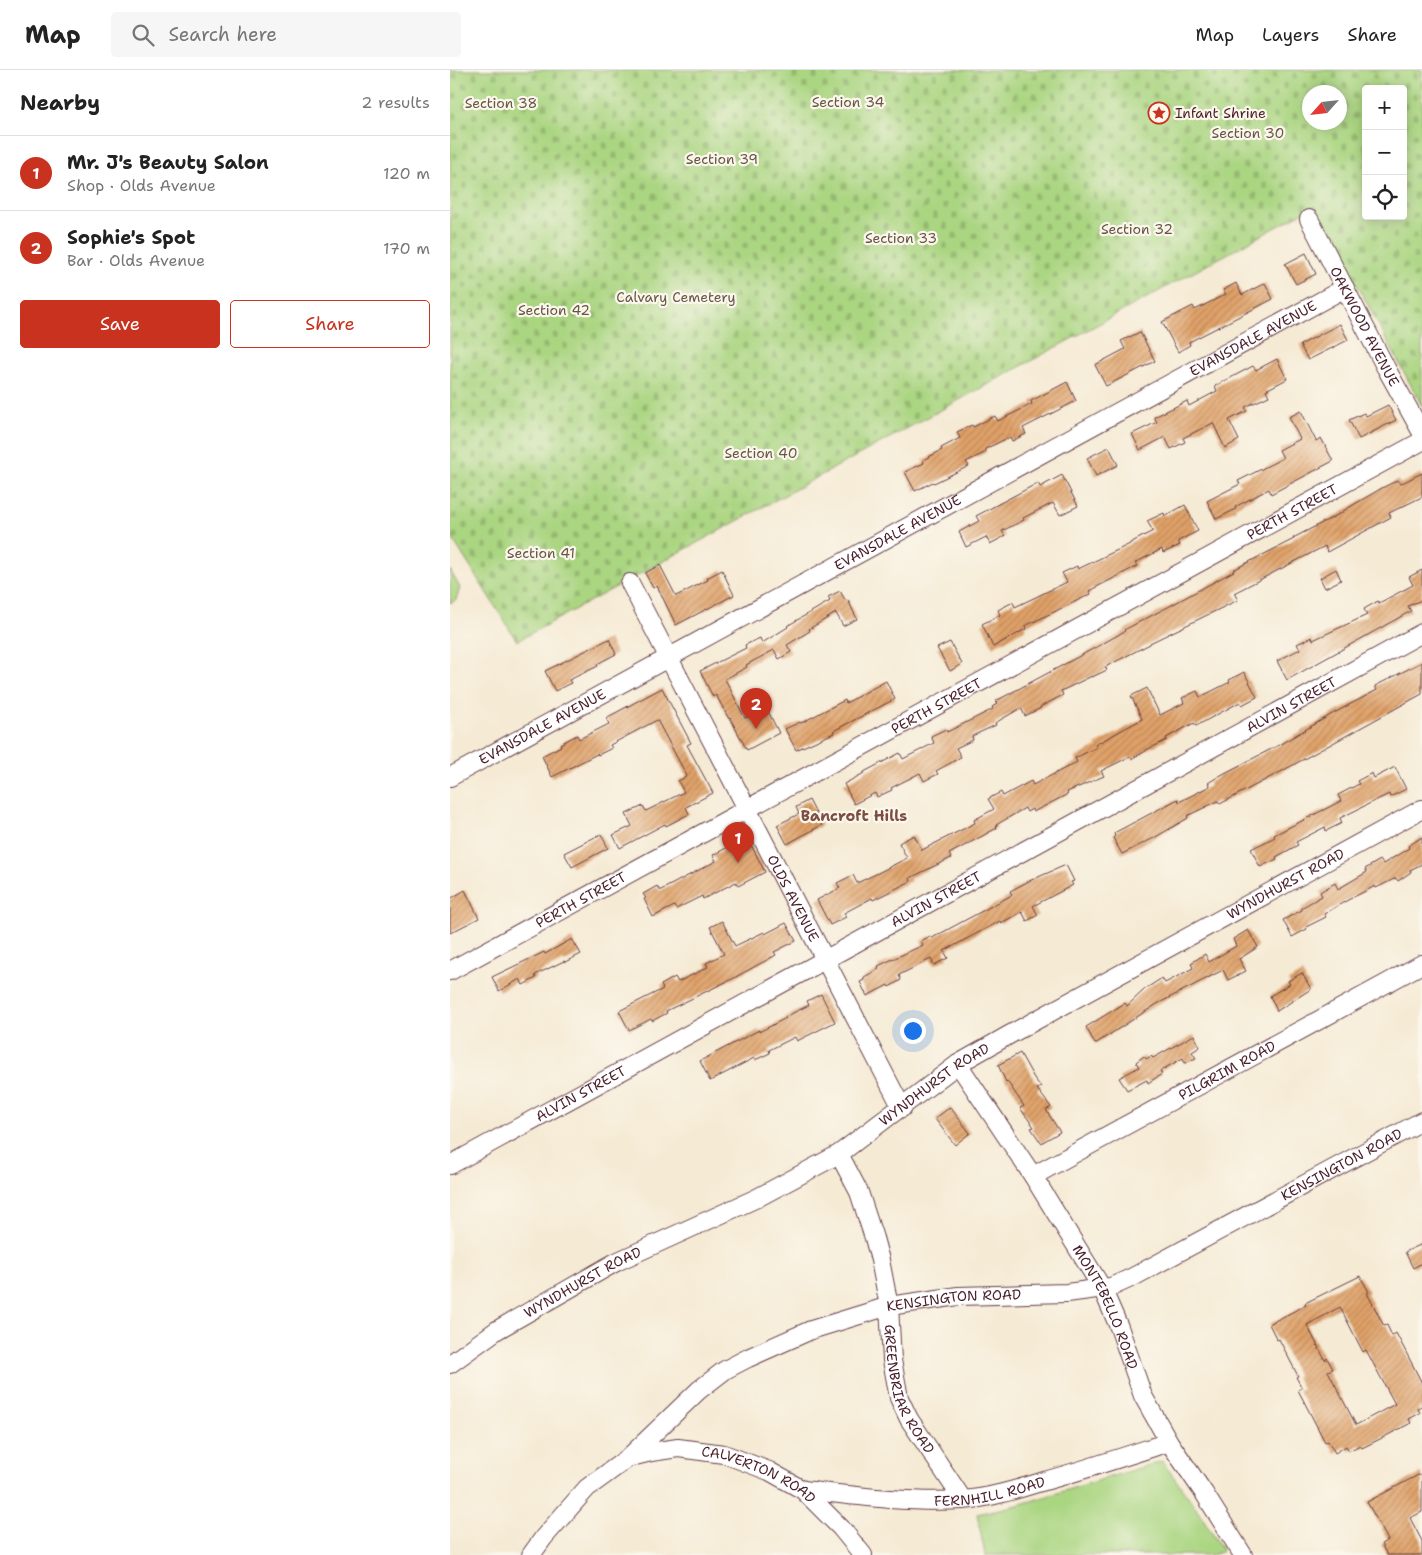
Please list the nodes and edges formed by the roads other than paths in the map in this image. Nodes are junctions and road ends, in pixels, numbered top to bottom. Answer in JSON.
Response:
{"nodes":[{"id":1,"x":1309,"y":219,"type":"dead end"},
{"id":2,"x":1345,"y":288,"type":"junction"},
{"id":3,"x":1422,"y":433,"type":"edge"},
{"id":4,"x":1422,"y":441,"type":"edge"},
{"id":5,"x":630,"y":583,"type":"dead end"},
{"id":6,"x":1422,"y":634,"type":"edge"},
{"id":7,"x":668,"y":658,"type":"junction"},
{"id":8,"x":450,"y":777,"type":"edge"},
{"id":9,"x":1422,"y":808,"type":"edge"},
{"id":10,"x":747,"y":809,"type":"junction"},
{"id":11,"x":826,"y":960,"type":"junction"},
{"id":12,"x":1422,"y":964,"type":"edge"},
{"id":13,"x":450,"y":971,"type":"edge"},
{"id":14,"x":958,"y":1064,"type":"junction"},
{"id":15,"x":902,"y":1108,"type":"junction"},
{"id":16,"x":1422,"y":1121,"type":"edge"},
{"id":17,"x":839,"y":1154,"type":"junction"},
{"id":18,"x":450,"y":1165,"type":"edge"},
{"id":19,"x":1033,"y":1176,"type":"junction"},
{"id":20,"x":1102,"y":1288,"type":"junction"},
{"id":21,"x":889,"y":1306,"type":"junction"},
{"id":22,"x":450,"y":1364,"type":"edge"},
{"id":23,"x":1168,"y":1442,"type":"junction"},
{"id":24,"x":628,"y":1458,"type":"junction"},
{"id":25,"x":803,"y":1490,"type":"junction"},
{"id":26,"x":963,"y":1500,"type":"junction"},
{"id":27,"x":531,"y":1555,"type":"edge"},
{"id":28,"x":863,"y":1555,"type":"edge"},
{"id":29,"x":1243,"y":1555,"type":"edge"}],
"edges":[{"from":1,"to":2,"type":"street","name":"OAKWOOD AVENUE"},
{"from":2,"to":3,"type":"street","name":"OAKWOOD AVENUE"},
{"from":2,"to":7,"type":"street","name":"EVANSDALE AVENUE"},
{"from":4,"to":10,"type":"street","name":"PERTH STREET"},
{"from":5,"to":7,"type":"street","name":"OLDS AVENUE"},
{"from":6,"to":11,"type":"street","name":"ALVIN STREET"},
{"from":7,"to":8,"type":"street","name":"EVANSDALE AVENUE"},
{"from":7,"to":10,"type":"street","name":"OLDS AVENUE"},
{"from":9,"to":14,"type":"street","name":"WYNDHURST ROAD"},
{"from":10,"to":11,"type":"street","name":"OLDS AVENUE"},
{"from":10,"to":13,"type":"street","name":"PERTH STREET"},
{"from":11,"to":15,"type":"street","name":"OLDS AVENUE"},
{"from":11,"to":18,"type":"street","name":"ALVIN STREET"},
{"from":12,"to":19,"type":"street","name":"PILGRIM ROAD"},
{"from":14,"to":15,"type":"street","name":"WYNDHURST ROAD"},
{"from":14,"to":19,"type":"street","name":"MONTEBELLO ROAD"},
{"from":15,"to":17,"type":"street","name":"WYNDHURST ROAD"},
{"from":16,"to":20,"type":"street","name":"KENSINGTON ROAD"},
{"from":17,"to":21,"type":"street","name":"GREENBRIAR ROAD"},
{"from":17,"to":22,"type":"street","name":"WYNDHURST ROAD"},
{"from":19,"to":20,"type":"street","name":"MONTEBELLO ROAD"},
{"from":20,"to":21,"type":"street","name":"KENSINGTON ROAD"},
{"from":20,"to":23,"type":"street","name":"MONTEBELLO ROAD"},
{"from":21,"to":24,"type":"street","name":"KENSINGTON ROAD"},
{"from":21,"to":26,"type":"street","name":"GREENBRIAR ROAD"},
{"from":23,"to":26,"type":"street","name":"FERNHILL ROAD"},
{"from":23,"to":29,"type":"street","name":"MONTEBELLO ROAD"},
{"from":24,"to":25,"type":"street","name":"CALVERTON ROAD"},
{"from":24,"to":27,"type":"street","name":"KENSINGTON ROAD"},
{"from":25,"to":26,"type":"street","name":"FERNHILL ROAD"},
{"from":25,"to":28,"type":"street","name":"CALVERTON ROAD"}]}
